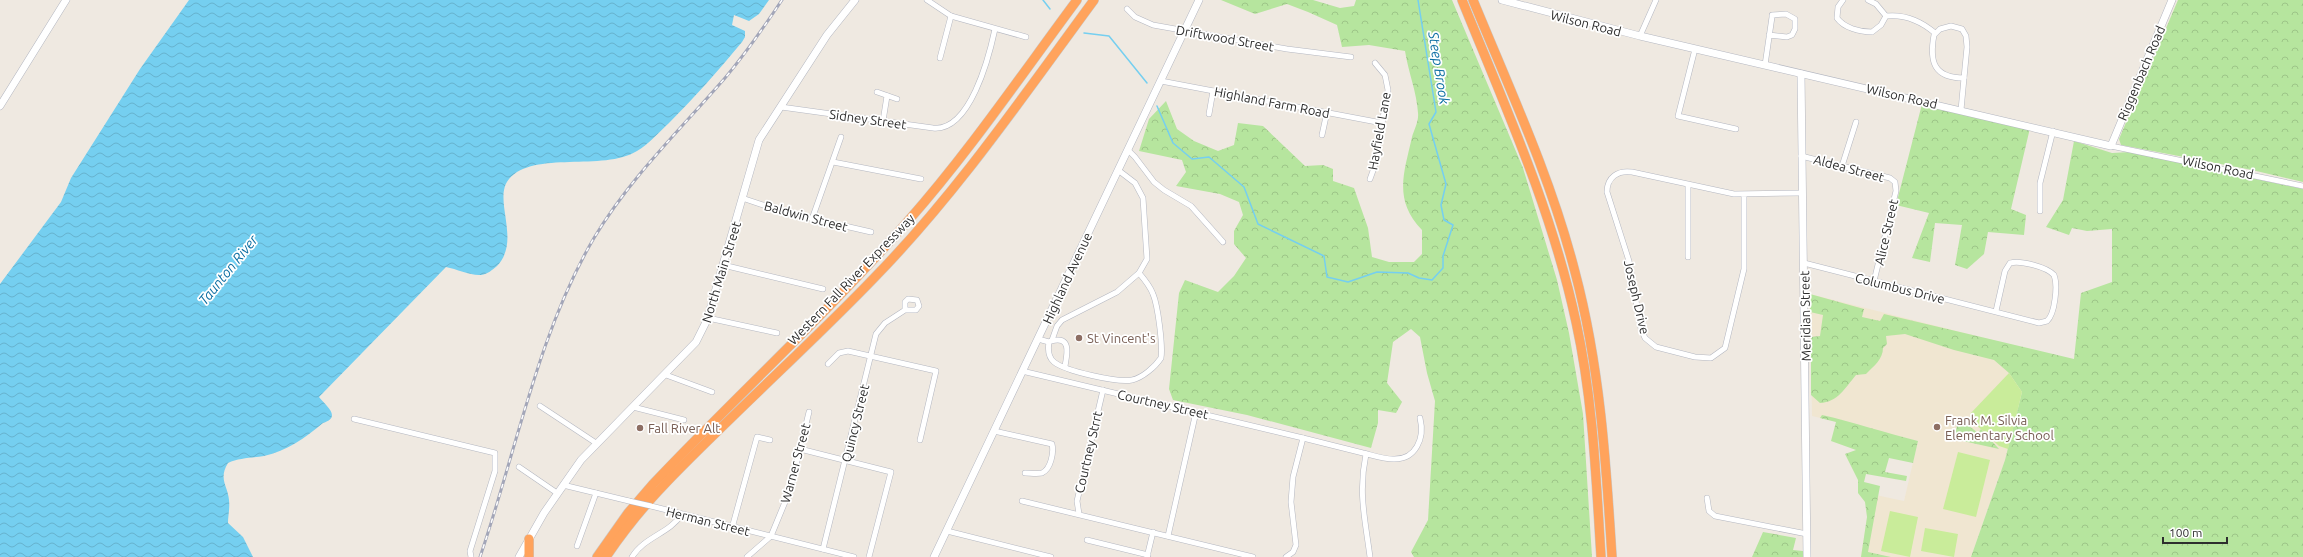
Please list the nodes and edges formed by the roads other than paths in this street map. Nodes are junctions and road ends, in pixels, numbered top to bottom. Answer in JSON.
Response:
{"nodes":[{"id":1,"x":66,"y":0,"type":"edge"},
{"id":2,"x":855,"y":0,"type":"edge"},
{"id":3,"x":927,"y":0,"type":"edge"},
{"id":4,"x":1077,"y":0,"type":"edge"},
{"id":5,"x":1094,"y":0,"type":"edge"},
{"id":6,"x":1200,"y":0,"type":"edge"},
{"id":7,"x":1462,"y":0,"type":"edge"},
{"id":8,"x":1473,"y":0,"type":"edge"},
{"id":9,"x":1502,"y":0,"type":"edge"},
{"id":10,"x":1656,"y":0,"type":"edge"},
{"id":11,"x":1843,"y":0,"type":"edge"},
{"id":12,"x":1868,"y":0,"type":"edge"},
{"id":13,"x":2172,"y":0,"type":"edge"},
{"id":14,"x":1127,"y":9,"type":"dead end"},
{"id":15,"x":951,"y":16,"type":"junction"},
{"id":16,"x":1886,"y":16,"type":"junction"},
{"id":17,"x":995,"y":29,"type":"junction"},
{"id":18,"x":1185,"y":30,"type":"junction"},
{"id":19,"x":1935,"y":33,"type":"junction"},
{"id":20,"x":1769,"y":35,"type":"junction"},
{"id":21,"x":1640,"y":36,"type":"junction"},
{"id":22,"x":1026,"y":37,"type":"dead end"},
{"id":23,"x":1694,"y":49,"type":"junction"},
{"id":24,"x":1351,"y":57,"type":"dead end"},
{"id":25,"x":940,"y":58,"type":"dead end"},
{"id":26,"x":1375,"y":63,"type":"dead end"},
{"id":27,"x":1764,"y":66,"type":"junction"},
{"id":28,"x":1801,"y":74,"type":"junction"},
{"id":29,"x":1964,"y":78,"type":"junction"},
{"id":30,"x":1161,"y":81,"type":"junction"},
{"id":31,"x":1213,"y":91,"type":"junction"},
{"id":32,"x":877,"y":92,"type":"dead end"},
{"id":33,"x":887,"y":96,"type":"junction"},
{"id":34,"x":897,"y":99,"type":"dead end"},
{"id":35,"x":0,"y":106,"type":"edge"},
{"id":36,"x":781,"y":107,"type":"junction"},
{"id":37,"x":1961,"y":110,"type":"junction"},
{"id":38,"x":1327,"y":112,"type":"junction"},
{"id":39,"x":1209,"y":114,"type":"dead end"},
{"id":40,"x":883,"y":121,"type":"junction"},
{"id":41,"x":1856,"y":122,"type":"dead end"},
{"id":42,"x":1382,"y":123,"type":"junction"},
{"id":43,"x":1736,"y":129,"type":"dead end"},
{"id":44,"x":2052,"y":131,"type":"junction"},
{"id":45,"x":1322,"y":135,"type":"dead end"},
{"id":46,"x":841,"y":137,"type":"dead end"},
{"id":47,"x":2111,"y":146,"type":"junction"},
{"id":48,"x":1128,"y":150,"type":"junction"},
{"id":49,"x":1801,"y":156,"type":"junction"},
{"id":50,"x":833,"y":162,"type":"junction"},
{"id":51,"x":1842,"y":166,"type":"junction"},
{"id":52,"x":1118,"y":170,"type":"junction"},
{"id":53,"x":921,"y":179,"type":"dead end"},
{"id":54,"x":1370,"y":179,"type":"dead end"},
{"id":55,"x":1895,"y":182,"type":"joint"},
{"id":56,"x":1688,"y":185,"type":"junction"},
{"id":57,"x":2303,"y":186,"type":"edge"},
{"id":58,"x":1802,"y":193,"type":"junction"},
{"id":59,"x":1744,"y":195,"type":"junction"},
{"id":60,"x":742,"y":198,"type":"junction"},
{"id":61,"x":2040,"y":211,"type":"dead end"},
{"id":62,"x":812,"y":219,"type":"junction"},
{"id":63,"x":871,"y":232,"type":"dead end"},
{"id":64,"x":1223,"y":242,"type":"dead end"},
{"id":65,"x":1688,"y":257,"type":"dead end"},
{"id":66,"x":1804,"y":263,"type":"junction"},
{"id":67,"x":723,"y":265,"type":"junction"},
{"id":68,"x":1139,"y":273,"type":"junction"},
{"id":69,"x":1874,"y":281,"type":"junction"},
{"id":70,"x":823,"y":289,"type":"dead end"},
{"id":71,"x":905,"y":310,"type":"dead end"},
{"id":72,"x":1996,"y":311,"type":"junction"},
{"id":73,"x":708,"y":318,"type":"junction"},
{"id":74,"x":777,"y":333,"type":"dead end"},
{"id":75,"x":1038,"y":339,"type":"junction"},
{"id":76,"x":1050,"y":341,"type":"junction"},
{"id":77,"x":871,"y":357,"type":"junction"},
{"id":78,"x":828,"y":364,"type":"dead end"},
{"id":79,"x":1065,"y":366,"type":"junction"},
{"id":80,"x":1022,"y":372,"type":"junction"},
{"id":81,"x":666,"y":375,"type":"junction"},
{"id":82,"x":1103,"y":390,"type":"junction"},
{"id":83,"x":712,"y":392,"type":"dead end"},
{"id":84,"x":540,"y":406,"type":"dead end"},
{"id":85,"x":633,"y":407,"type":"junction"},
{"id":86,"x":809,"y":412,"type":"dead end"},
{"id":87,"x":1196,"y":412,"type":"junction"},
{"id":88,"x":1420,"y":418,"type":"dead end"},
{"id":89,"x":354,"y":419,"type":"dead end"},
{"id":90,"x":684,"y":420,"type":"dead end"},
{"id":91,"x":994,"y":431,"type":"junction"},
{"id":92,"x":1303,"y":438,"type":"junction"},
{"id":93,"x":770,"y":440,"type":"dead end"},
{"id":94,"x":920,"y":440,"type":"dead end"},
{"id":95,"x":596,"y":443,"type":"junction"},
{"id":96,"x":800,"y":449,"type":"junction"},
{"id":97,"x":1366,"y":454,"type":"junction"},
{"id":98,"x":846,"y":460,"type":"junction"},
{"id":99,"x":519,"y":467,"type":"dead end"},
{"id":100,"x":1026,"y":473,"type":"dead end"},
{"id":101,"x":563,"y":485,"type":"junction"},
{"id":102,"x":557,"y":493,"type":"junction"},
{"id":103,"x":596,"y":493,"type":"junction"},
{"id":104,"x":1707,"y":498,"type":"dead end"},
{"id":105,"x":1022,"y":501,"type":"dead end"},
{"id":106,"x":1079,"y":514,"type":"junction"},
{"id":107,"x":681,"y":515,"type":"junction"},
{"id":108,"x":732,"y":528,"type":"junction"},
{"id":109,"x":947,"y":531,"type":"junction"},
{"id":110,"x":614,"y":532,"type":"junction"},
{"id":111,"x":1153,"y":532,"type":"junction"},
{"id":112,"x":1807,"y":534,"type":"junction"},
{"id":113,"x":771,"y":536,"type":"junction"},
{"id":114,"x":1168,"y":536,"type":"junction"},
{"id":115,"x":529,"y":539,"type":"junction"},
{"id":116,"x":1087,"y":540,"type":"dead end"},
{"id":117,"x":577,"y":546,"type":"dead end"},
{"id":118,"x":823,"y":549,"type":"junction"},
{"id":119,"x":842,"y":556,"type":"edge"},
{"id":120,"x":1147,"y":556,"type":"edge"},
{"id":121,"x":471,"y":557,"type":"edge"},
{"id":122,"x":519,"y":557,"type":"edge"},
{"id":123,"x":529,"y":557,"type":"edge"},
{"id":124,"x":593,"y":557,"type":"edge"},
{"id":125,"x":597,"y":557,"type":"edge"},
{"id":126,"x":606,"y":557,"type":"edge"},
{"id":127,"x":632,"y":557,"type":"edge"},
{"id":128,"x":747,"y":557,"type":"edge"},
{"id":129,"x":854,"y":557,"type":"edge"},
{"id":130,"x":869,"y":557,"type":"edge"},
{"id":131,"x":934,"y":557,"type":"edge"},
{"id":132,"x":1051,"y":557,"type":"edge"},
{"id":133,"x":1253,"y":557,"type":"edge"},
{"id":134,"x":1286,"y":557,"type":"edge"},
{"id":135,"x":1370,"y":557,"type":"edge"},
{"id":136,"x":1600,"y":557,"type":"edge"},
{"id":137,"x":1612,"y":557,"type":"edge"},
{"id":138,"x":1807,"y":557,"type":"edge"}],
"edges":[{"from":1,"to":35,"type":"main road"},
{"from":2,"to":36,"type":"main road","name":"North Main Street"},
{"from":3,"to":15,"type":"street"},
{"from":4,"to":110,"type":"highway","name":"Western Fall River Expressway"},
{"from":5,"to":126,"type":"highway","name":"Western Fall River Expressway"},
{"from":6,"to":18,"type":"main road","name":"Highland Avenue"},
{"from":7,"to":136,"type":"highway"},
{"from":8,"to":137,"type":"highway"},
{"from":9,"to":21,"type":"main road","name":"Wilson Road"},
{"from":10,"to":21,"type":"street"},
{"from":11,"to":16,"type":"street"},
{"from":12,"to":16,"type":"street"},
{"from":13,"to":47,"type":"main road","name":"Riggenbach Road"},
{"from":14,"to":18,"type":"street","name":"Driftwood Street"},
{"from":15,"to":17,"type":"street"},
{"from":15,"to":25,"type":"street"},
{"from":16,"to":19,"type":"street"},
{"from":17,"to":22,"type":"street"},
{"from":17,"to":40,"type":"street","name":"Sidney Street"},
{"from":18,"to":24,"type":"street","name":"Driftwood Street"},
{"from":18,"to":30,"type":"main road","name":"Highland Avenue"},
{"from":19,"to":29,"type":"street"},
{"from":19,"to":29,"type":"street"},
{"from":20,"to":20,"type":"street"},
{"from":20,"to":27,"type":"street"},
{"from":21,"to":23,"type":"main road","name":"Wilson Road"},
{"from":23,"to":27,"type":"main road","name":"Wilson Road"},
{"from":23,"to":43,"type":"street"},
{"from":26,"to":42,"type":"street","name":"Hayfield Lane"},
{"from":27,"to":28,"type":"main road","name":"Wilson Road"},
{"from":28,"to":37,"type":"main road","name":"Wilson Road"},
{"from":28,"to":49,"type":"main road","name":"Meridian Street"},
{"from":29,"to":37,"type":"street"},
{"from":30,"to":31,"type":"street","name":"Highland Farm Road"},
{"from":30,"to":48,"type":"main road","name":"Highland Avenue"},
{"from":31,"to":38,"type":"street","name":"Highland Farm Road"},
{"from":31,"to":39,"type":"street"},
{"from":32,"to":33,"type":"street"},
{"from":33,"to":34,"type":"street"},
{"from":33,"to":40,"type":"street"},
{"from":36,"to":40,"type":"street","name":"Sidney Street"},
{"from":36,"to":60,"type":"main road","name":"North Main Street"},
{"from":37,"to":44,"type":"main road","name":"Wilson Road"},
{"from":38,"to":42,"type":"street","name":"Highland Farm Road"},
{"from":38,"to":45,"type":"street"},
{"from":41,"to":51,"type":"street"},
{"from":42,"to":54,"type":"street","name":"Hayfield Lane"},
{"from":44,"to":47,"type":"main road","name":"Wilson Road"},
{"from":44,"to":61,"type":"street"},
{"from":46,"to":50,"type":"street"},
{"from":47,"to":57,"type":"street","name":"Wilson Road"},
{"from":48,"to":52,"type":"main road","name":"Highland Avenue"},
{"from":48,"to":64,"type":"street"},
{"from":49,"to":51,"type":"street","name":"Aldea Street"},
{"from":49,"to":58,"type":"main road","name":"Meridian Street"},
{"from":50,"to":53,"type":"street"},
{"from":50,"to":62,"type":"street"},
{"from":51,"to":55,"type":"street","name":"Aldea Street"},
{"from":52,"to":68,"type":"street"},
{"from":52,"to":75,"type":"main road","name":"Highland Avenue"},
{"from":55,"to":69,"type":"street","name":"Alice Street"},
{"from":56,"to":59,"type":"street","name":"Joseph Drive"},
{"from":56,"to":59,"type":"street","name":"Joseph Drive"},
{"from":56,"to":65,"type":"street"},
{"from":58,"to":59,"type":"street","name":"Joseph Drive"},
{"from":58,"to":66,"type":"main road","name":"Meridian Street"},
{"from":60,"to":62,"type":"street","name":"Baldwin Street"},
{"from":60,"to":67,"type":"main road","name":"North Main Street"},
{"from":62,"to":63,"type":"street","name":"Baldwin Street"},
{"from":66,"to":69,"type":"street","name":"Columbus Drive"},
{"from":66,"to":112,"type":"main road","name":"Meridian Street"},
{"from":67,"to":70,"type":"street"},
{"from":67,"to":73,"type":"main road","name":"North Main Street"},
{"from":68,"to":76,"type":"street"},
{"from":68,"to":79,"type":"street"},
{"from":69,"to":72,"type":"street","name":"Columbus Drive"},
{"from":71,"to":77,"type":"street","name":"Quincy Street"},
{"from":72,"to":72,"type":"street"},
{"from":73,"to":74,"type":"street"},
{"from":73,"to":81,"type":"main road","name":"North Main Street"},
{"from":75,"to":76,"type":"street"},
{"from":75,"to":80,"type":"main road","name":"Highland Avenue"},
{"from":76,"to":79,"type":"street"},
{"from":76,"to":79,"type":"street"},
{"from":77,"to":78,"type":"street"},
{"from":77,"to":94,"type":"street"},
{"from":77,"to":98,"type":"street","name":"Quincy Street"},
{"from":80,"to":82,"type":"street","name":"Courtney Street"},
{"from":80,"to":91,"type":"main road","name":"Highland Avenue"},
{"from":81,"to":83,"type":"street"},
{"from":81,"to":85,"type":"main road","name":"North Main Street"},
{"from":82,"to":87,"type":"street","name":"Courtney Street"},
{"from":82,"to":106,"type":"street","name":"Courtney Strrt"},
{"from":84,"to":95,"type":"street"},
{"from":85,"to":90,"type":"street"},
{"from":85,"to":95,"type":"main road","name":"North Main Street"},
{"from":86,"to":96,"type":"street","name":"Warner Street"},
{"from":87,"to":92,"type":"street","name":"Courtney Street"},
{"from":87,"to":114,"type":"street"},
{"from":88,"to":97,"type":"street","name":"Courtney Street"},
{"from":89,"to":121,"type":"street"},
{"from":91,"to":100,"type":"street"},
{"from":91,"to":109,"type":"main road","name":"Highland Avenue"},
{"from":92,"to":97,"type":"street","name":"Courtney Street"},
{"from":92,"to":134,"type":"street"},
{"from":93,"to":108,"type":"street"},
{"from":95,"to":101,"type":"main road","name":"North Main Street"},
{"from":96,"to":98,"type":"street"},
{"from":96,"to":113,"type":"street","name":"Warner Street"},
{"from":97,"to":135,"type":"street"},
{"from":98,"to":118,"type":"street","name":"Quincy Street"},
{"from":98,"to":130,"type":"street"},
{"from":99,"to":102,"type":"street"},
{"from":101,"to":102,"type":"main road","name":"North Main Street"},
{"from":101,"to":103,"type":"street","name":"Herman Street"},
{"from":102,"to":115,"type":"main road","name":"North Main Street"},
{"from":103,"to":107,"type":"street","name":"Herman Street","bridge":true},
{"from":103,"to":117,"type":"street"},
{"from":104,"to":112,"type":"street"},
{"from":105,"to":106,"type":"street"},
{"from":106,"to":111,"type":"street"},
{"from":107,"to":108,"type":"street","name":"Herman Street"},
{"from":107,"to":127,"type":"street"},
{"from":108,"to":113,"type":"street","name":"Herman Street"},
{"from":109,"to":131,"type":"main road","name":"Highland Avenue"},
{"from":109,"to":132,"type":"street"},
{"from":110,"to":124,"type":"highway"},
{"from":110,"to":125,"type":"highway","name":"Western Fall River Expressway"},
{"from":111,"to":114,"type":"street"},
{"from":111,"to":120,"type":"street"},
{"from":112,"to":138,"type":"main road","name":"Meridian Street"},
{"from":113,"to":118,"type":"street","name":"Herman Street"},
{"from":113,"to":128,"type":"street"},
{"from":114,"to":133,"type":"street"},
{"from":115,"to":122,"type":"main road","name":"North Main Street"},
{"from":115,"to":123,"type":"highway"},
{"from":116,"to":120,"type":"street"},
{"from":118,"to":119,"type":"street","name":"Herman Street"},
{"from":119,"to":129,"type":"street","name":"Herman Street"}]}
